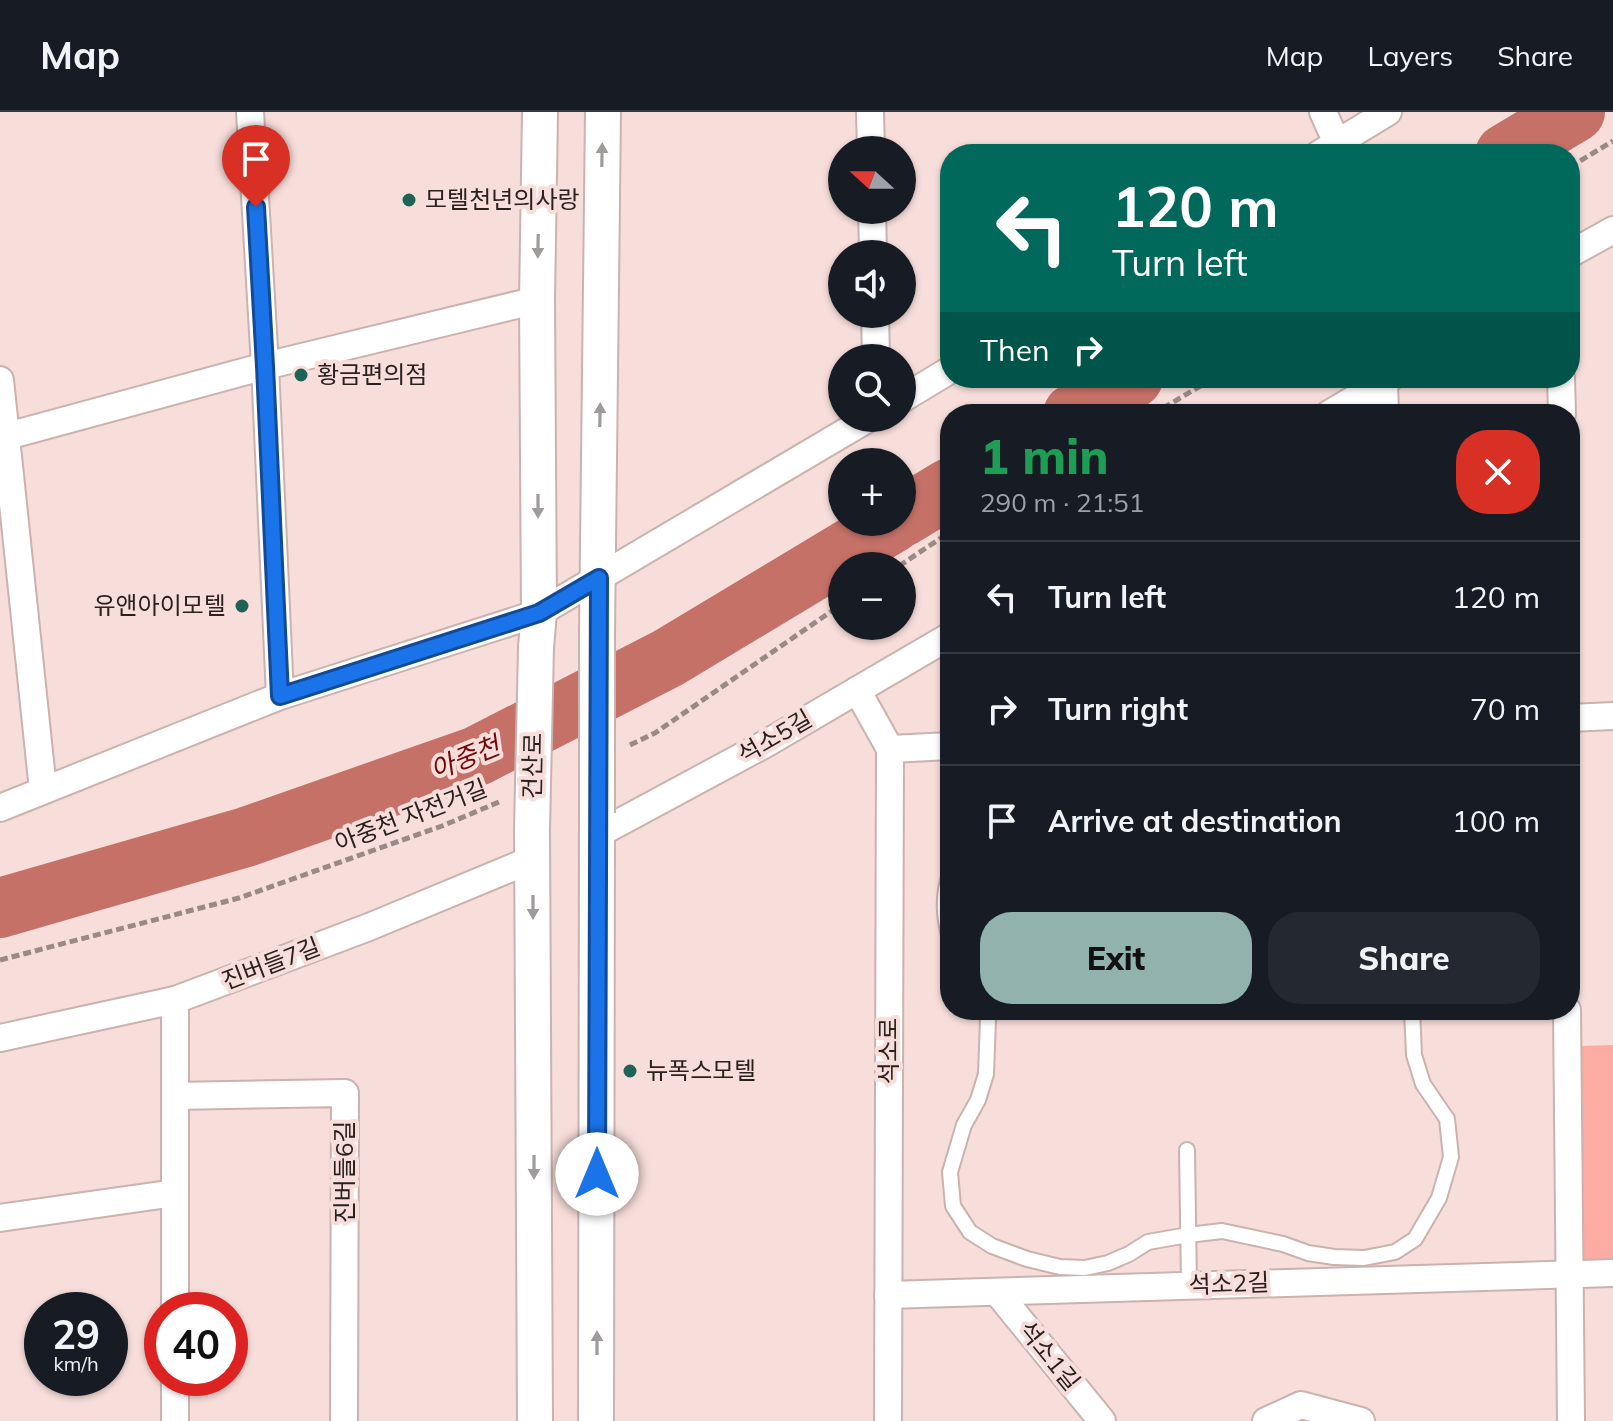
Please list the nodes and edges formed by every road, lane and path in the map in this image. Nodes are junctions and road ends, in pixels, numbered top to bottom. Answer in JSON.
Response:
{"nodes":[{"id":1,"x":250,"y":112,"type":"edge"},
{"id":2,"x":540,"y":112,"type":"edge"},
{"id":3,"x":603,"y":112,"type":"edge"},
{"id":4,"x":870,"y":112,"type":"edge"},
{"id":5,"x":1323,"y":112,"type":"edge"},
{"id":6,"x":1388,"y":112,"type":"edge"},
{"id":7,"x":871,"y":136,"type":"edge"},
{"id":8,"x":1613,"y":141,"type":"edge"},
{"id":9,"x":1327,"y":144,"type":"edge"},
{"id":10,"x":1336,"y":144,"type":"edge"},
{"id":11,"x":1580,"y":161,"type":"edge"},
{"id":12,"x":1613,"y":230,"type":"edge"},
{"id":13,"x":1580,"y":248,"type":"edge"},
{"id":14,"x":537,"y":300,"type":"junction"},
{"id":15,"x":265,"y":366,"type":"junction"},
{"id":16,"x":940,"y":376,"type":"edge"},
{"id":17,"x":0,"y":380,"type":"edge"},
{"id":18,"x":1197,"y":388,"type":"edge"},
{"id":19,"x":1373,"y":388,"type":"edge"},
{"id":20,"x":916,"y":391,"type":"edge"},
{"id":21,"x":1170,"y":404,"type":"edge"},
{"id":22,"x":1346,"y":404,"type":"edge"},
{"id":23,"x":845,"y":432,"type":"edge"},
{"id":24,"x":3,"y":437,"type":"edge"},
{"id":25,"x":940,"y":539,"type":"edge"},
{"id":26,"x":916,"y":555,"type":"edge"},
{"id":27,"x":599,"y":578,"type":"junction"},
{"id":28,"x":539,"y":613,"type":"junction"},
{"id":29,"x":828,"y":614,"type":"edge"},
{"id":30,"x":940,"y":642,"type":"edge"},
{"id":31,"x":857,"y":690,"type":"junction"},
{"id":32,"x":280,"y":696,"type":"junction"},
{"id":33,"x":1613,"y":716,"type":"edge"},
{"id":34,"x":1580,"y":718,"type":"edge"},
{"id":35,"x":629,"y":745,"type":"dead end"},
{"id":36,"x":940,"y":746,"type":"edge"},
{"id":37,"x":890,"y":749,"type":"junction"},
{"id":38,"x":43,"y":790,"type":"junction"},
{"id":39,"x":510,"y":797,"type":"dead end"},
{"id":40,"x":0,"y":808,"type":"edge"},
{"id":41,"x":598,"y":824,"type":"junction"},
{"id":42,"x":532,"y":844,"type":"junction"},
{"id":43,"x":0,"y":960,"type":"edge"},
{"id":44,"x":175,"y":1000,"type":"junction"},
{"id":45,"x":988,"y":1020,"type":"edge"},
{"id":46,"x":1412,"y":1020,"type":"edge"},
{"id":47,"x":1567,"y":1020,"type":"edge"},
{"id":48,"x":0,"y":1038,"type":"edge"},
{"id":49,"x":175,"y":1096,"type":"junction"},
{"id":50,"x":1187,"y":1150,"type":"dead end"},
{"id":51,"x":175,"y":1193,"type":"junction"},
{"id":52,"x":0,"y":1218,"type":"edge"},
{"id":53,"x":1188,"y":1235,"type":"junction"},
{"id":54,"x":1569,"y":1273,"type":"junction"},
{"id":55,"x":1613,"y":1273,"type":"edge"},
{"id":56,"x":1189,"y":1285,"type":"junction"},
{"id":57,"x":175,"y":1292,"type":"edge"},
{"id":58,"x":997,"y":1292,"type":"junction"},
{"id":59,"x":888,"y":1295,"type":"junction"},
{"id":60,"x":175,"y":1396,"type":"edge"},
{"id":61,"x":175,"y":1421,"type":"edge"},
{"id":62,"x":344,"y":1421,"type":"edge"},
{"id":63,"x":535,"y":1421,"type":"edge"},
{"id":64,"x":596,"y":1421,"type":"edge"},
{"id":65,"x":888,"y":1421,"type":"edge"},
{"id":66,"x":1102,"y":1421,"type":"edge"},
{"id":67,"x":1266,"y":1421,"type":"edge"},
{"id":68,"x":1361,"y":1421,"type":"edge"},
{"id":69,"x":1571,"y":1421,"type":"edge"}],
"edges":[{"from":1,"to":15,"type":"street"},
{"from":2,"to":14,"type":"street","name":"건산로","one_way":true},
{"from":27,"to":3,"type":"street","one_way":true},
{"from":4,"to":7,"type":"street"},
{"from":5,"to":9,"type":"street"},
{"from":6,"to":10,"type":"street"},
{"from":8,"to":11,"type":"path"},
{"from":12,"to":13,"type":"street"},
{"from":14,"to":15,"type":"street"},
{"from":14,"to":28,"type":"street","name":"건산로","one_way":true},
{"from":15,"to":24,"type":"street"},
{"from":15,"to":32,"type":"street"},
{"from":16,"to":20,"type":"street"},
{"from":17,"to":24,"type":"street"},
{"from":18,"to":21,"type":"path"},
{"from":19,"to":22,"type":"street"},
{"from":23,"to":27,"type":"street"},
{"from":24,"to":38,"type":"street"},
{"from":25,"to":26,"type":"path"},
{"from":27,"to":28,"type":"street"},
{"from":27,"to":41,"type":"street","bridge":true},
{"from":28,"to":32,"type":"street"},
{"from":28,"to":42,"type":"street","name":"건산로","bridge":true},
{"from":29,"to":35,"type":"path"},
{"from":30,"to":31,"type":"street","name":"석소5길"},
{"from":31,"to":37,"type":"street","name":"석소로"},
{"from":31,"to":41,"type":"street","name":"석소5길"},
{"from":32,"to":38,"type":"street"},
{"from":33,"to":34,"type":"street"},
{"from":36,"to":37,"type":"street"},
{"from":37,"to":59,"type":"street","name":"석소로"},
{"from":38,"to":40,"type":"street"},
{"from":39,"to":43,"type":"path","name":"아중천 자전거길"},
{"from":64,"to":41,"type":"street","one_way":true},
{"from":42,"to":44,"type":"street","name":"진버들7길"},
{"from":42,"to":63,"type":"street","name":"건산로","one_way":true},
{"from":44,"to":48,"type":"street","name":"진버들7길"},
{"from":44,"to":49,"type":"street"},
{"from":45,"to":53,"type":"lane"},
{"from":46,"to":53,"type":"lane"},
{"from":47,"to":54,"type":"street"},
{"from":49,"to":51,"type":"street"},
{"from":49,"to":62,"type":"street","name":"진버들6길"},
{"from":50,"to":53,"type":"lane"},
{"from":51,"to":52,"type":"street"},
{"from":51,"to":57,"type":"street"},
{"from":53,"to":56,"type":"lane"},
{"from":54,"to":55,"type":"street","name":"석소2길"},
{"from":54,"to":56,"type":"street","name":"석소2길"},
{"from":54,"to":69,"type":"street"},
{"from":56,"to":58,"type":"street","name":"석소2길"},
{"from":58,"to":59,"type":"street","name":"석소2길"},
{"from":58,"to":66,"type":"street","name":"석소1길"},
{"from":59,"to":65,"type":"street","name":"석소로"},
{"from":60,"to":61,"type":"street"},
{"from":67,"to":68,"type":"street"}]}
